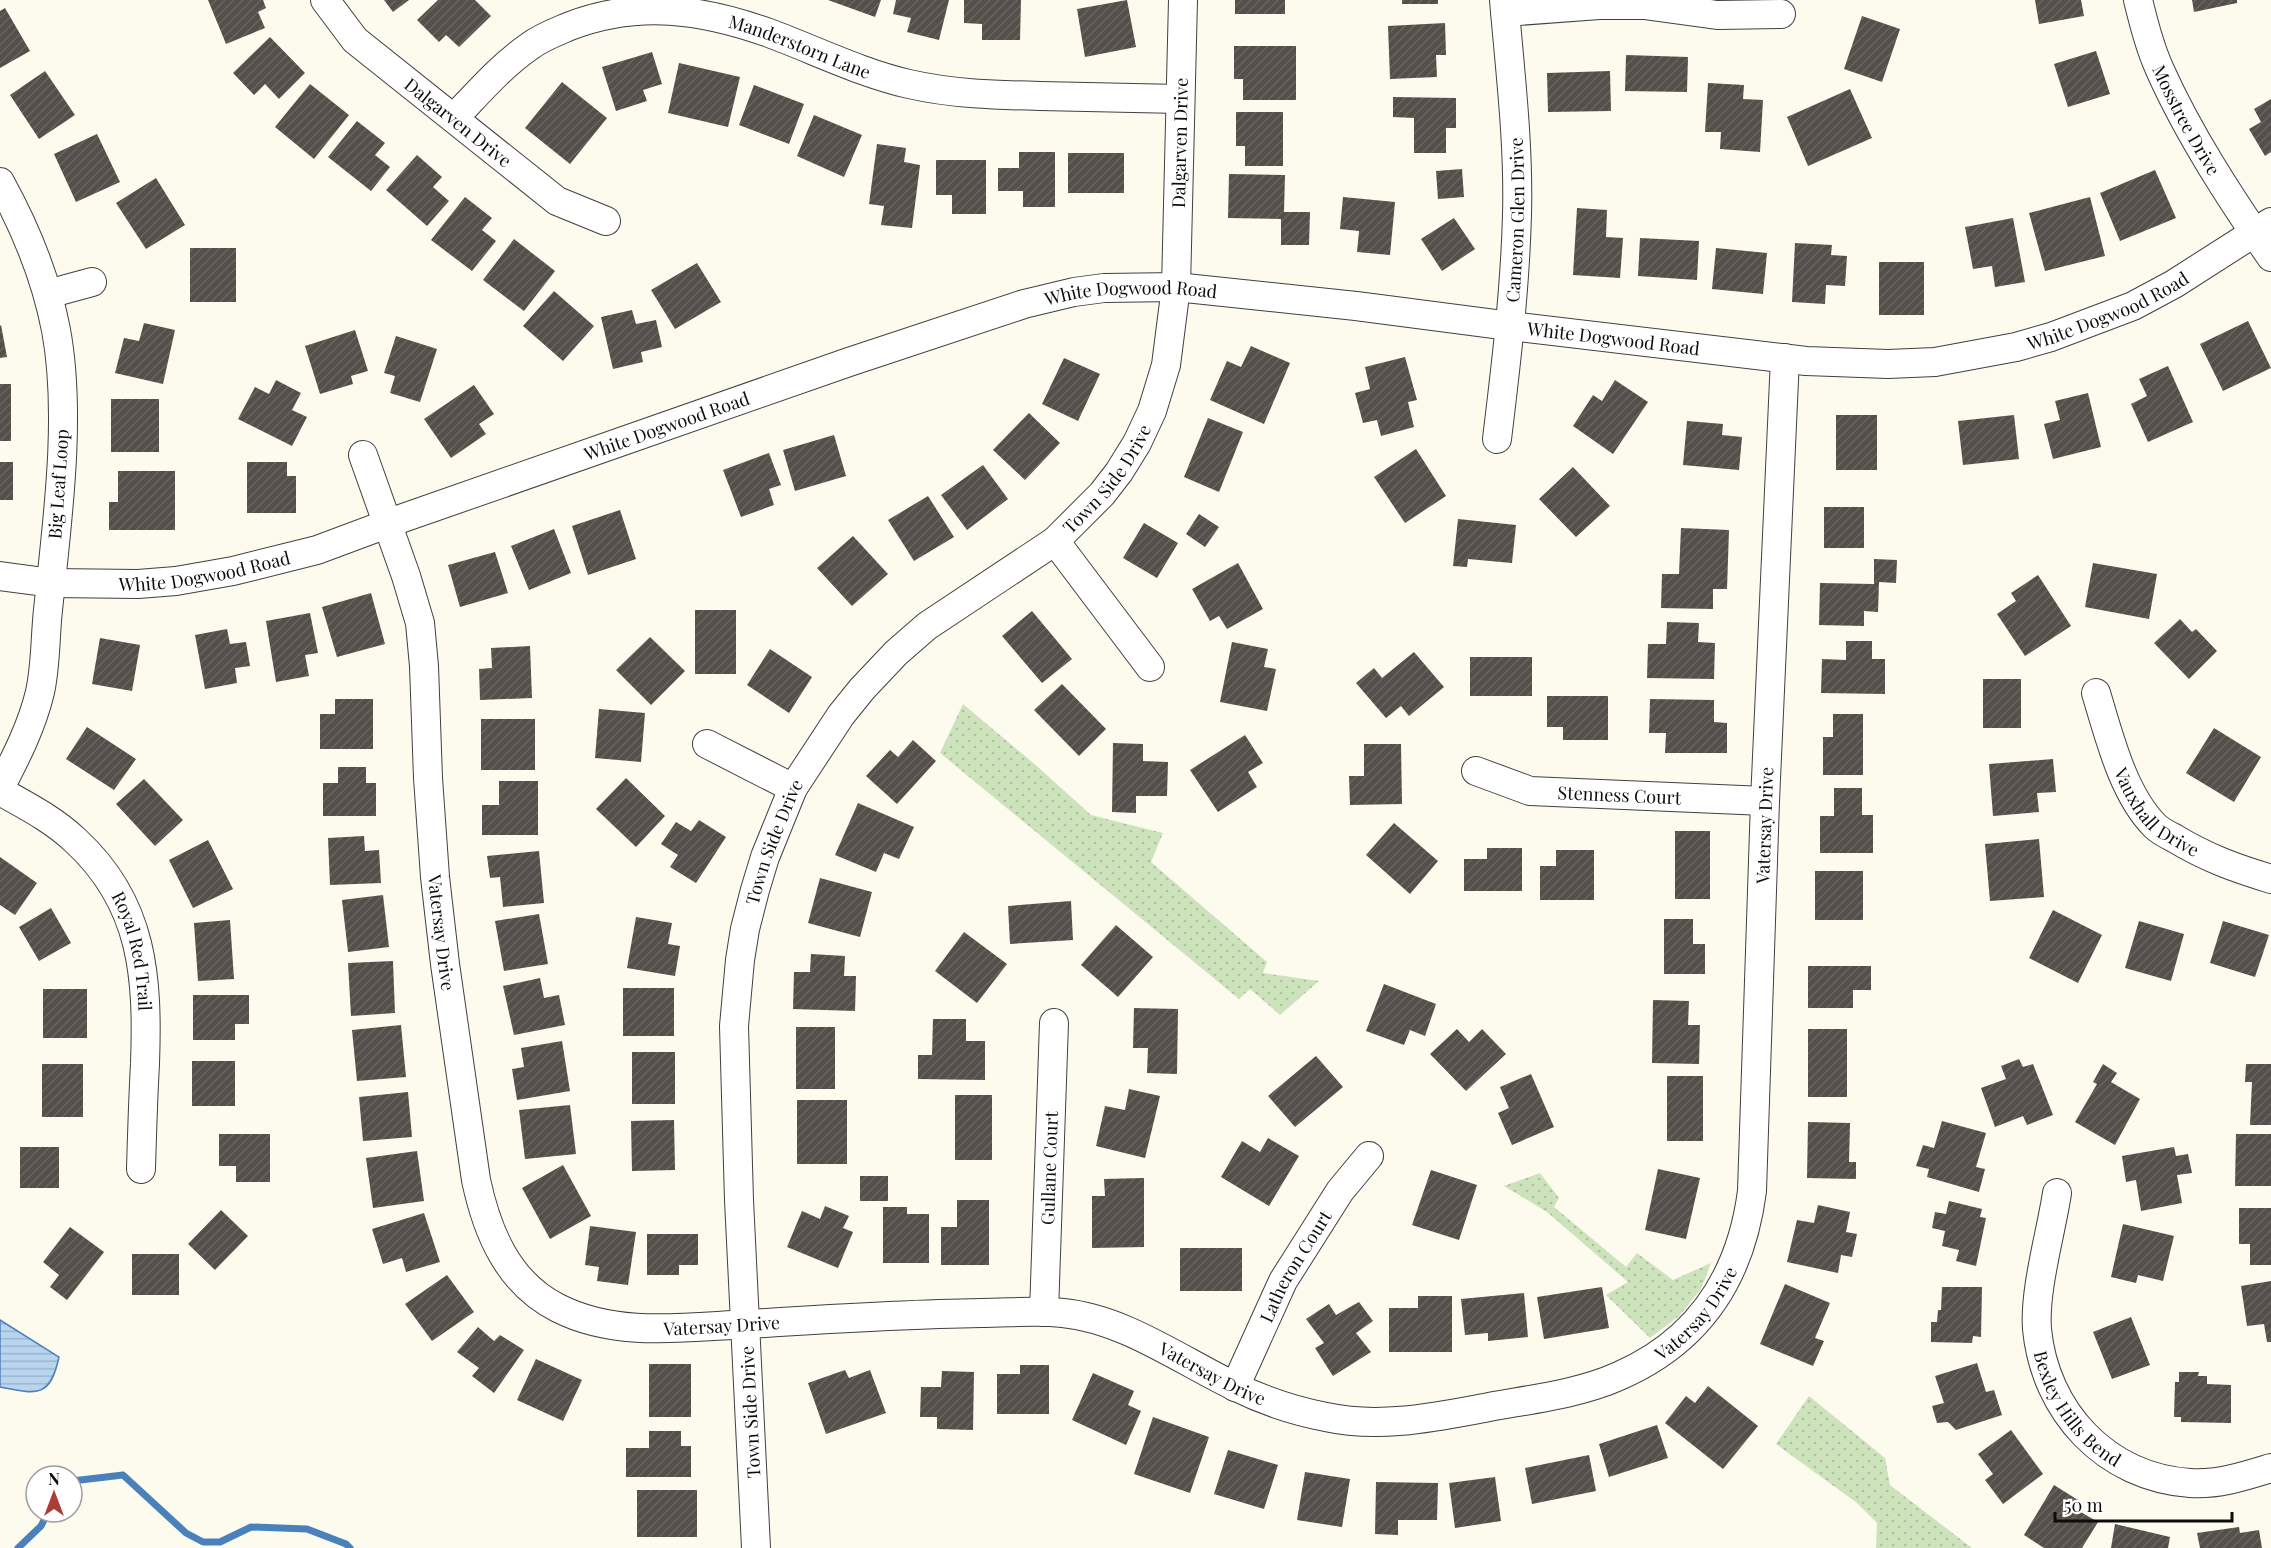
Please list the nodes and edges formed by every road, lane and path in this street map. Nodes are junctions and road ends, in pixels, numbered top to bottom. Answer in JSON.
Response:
{"nodes":[{"id":1,"x":325,"y":0,"type":"edge"},
{"id":2,"x":1183,"y":0,"type":"edge"},
{"id":3,"x":2138,"y":0,"type":"edge"},
{"id":4,"x":1505,"y":6,"type":"edge"},
{"id":5,"x":1781,"y":14,"type":"dead end"},
{"id":6,"x":1180,"y":99,"type":"junction"},
{"id":7,"x":454,"y":117,"type":"junction"},
{"id":8,"x":0,"y":182,"type":"edge"},
{"id":9,"x":606,"y":221,"type":"dead end"},
{"id":10,"x":2262,"y":227,"type":"edge"},
{"id":11,"x":2271,"y":257,"type":"edge"},
{"id":12,"x":92,"y":282,"type":"dead end"},
{"id":13,"x":1176,"y":287,"type":"junction"},
{"id":14,"x":48,"y":294,"type":"junction"},
{"id":15,"x":1510,"y":326,"type":"junction"},
{"id":16,"x":1785,"y":358,"type":"junction"},
{"id":17,"x":1497,"y":439,"type":"dead end"},
{"id":18,"x":363,"y":455,"type":"dead end"},
{"id":19,"x":386,"y":524,"type":"junction"},
{"id":20,"x":1055,"y":541,"type":"junction"},
{"id":21,"x":0,"y":576,"type":"edge"},
{"id":22,"x":52,"y":583,"type":"junction"},
{"id":23,"x":1150,"y":667,"type":"dead end"},
{"id":24,"x":2096,"y":693,"type":"dead end"},
{"id":25,"x":707,"y":744,"type":"dead end"},
{"id":26,"x":1476,"y":771,"type":"dead end"},
{"id":27,"x":793,"y":788,"type":"junction"},
{"id":28,"x":0,"y":789,"type":"edge"},
{"id":29,"x":1765,"y":801,"type":"junction"},
{"id":30,"x":2271,"y":879,"type":"edge"},
{"id":31,"x":1054,"y":1023,"type":"dead end"},
{"id":32,"x":1369,"y":1156,"type":"dead end"},
{"id":33,"x":141,"y":1169,"type":"dead end"},
{"id":34,"x":2057,"y":1193,"type":"dead end"},
{"id":35,"x":1044,"y":1312,"type":"junction"},
{"id":36,"x":746,"y":1324,"type":"junction"},
{"id":37,"x":1235,"y":1387,"type":"junction"},
{"id":38,"x":2271,"y":1468,"type":"edge"},
{"id":39,"x":756,"y":1548,"type":"edge"}],
"edges":[{"from":1,"to":7,"type":"street","name":"Dalgarven Drive"},
{"from":2,"to":6,"type":"street","name":"Dalgarven Drive"},
{"from":3,"to":10,"type":"street","name":"Mosstree Drive"},
{"from":4,"to":5,"type":"street"},
{"from":4,"to":15,"type":"street","name":"Cameron Glen Drive"},
{"from":6,"to":7,"type":"street","name":"Manderstorn Lane"},
{"from":6,"to":13,"type":"street","name":"Dalgarven Drive"},
{"from":7,"to":9,"type":"street","name":"Dalgarven Drive"},
{"from":8,"to":14,"type":"street","name":"Big Leaf Loop"},
{"from":10,"to":11,"type":"street","name":"Mosstree Drive"},
{"from":10,"to":16,"type":"street","name":"White Dogwood Road"},
{"from":12,"to":14,"type":"street"},
{"from":13,"to":15,"type":"street","name":"White Dogwood Road"},
{"from":13,"to":19,"type":"street","name":"White Dogwood Road"},
{"from":13,"to":20,"type":"street","name":"Town Side Drive"},
{"from":14,"to":22,"type":"street","name":"Big Leaf Loop"},
{"from":15,"to":16,"type":"street","name":"White Dogwood Road"},
{"from":15,"to":17,"type":"street","name":"Cameron Glen Drive"},
{"from":16,"to":29,"type":"street","name":"Vatersay Drive"},
{"from":18,"to":19,"type":"street","name":"Vatersay Drive"},
{"from":19,"to":22,"type":"street","name":"White Dogwood Road"},
{"from":19,"to":36,"type":"street","name":"Vatersay Drive"},
{"from":20,"to":23,"type":"street"},
{"from":20,"to":27,"type":"street","name":"Town Side Drive"},
{"from":21,"to":22,"type":"street","name":"White Dogwood Road"},
{"from":22,"to":28,"type":"street","name":"Big Leaf Loop"},
{"from":24,"to":30,"type":"street","name":"Vauxhall Drive"},
{"from":25,"to":27,"type":"street"},
{"from":26,"to":29,"type":"street","name":"Stenness Court"},
{"from":27,"to":36,"type":"street","name":"Town Side Drive"},
{"from":28,"to":33,"type":"street","name":"Royal Red Trail"},
{"from":29,"to":37,"type":"street","name":"Vatersay Drive"},
{"from":31,"to":35,"type":"street","name":"Gullane Court"},
{"from":32,"to":37,"type":"street","name":"Latheron Court"},
{"from":34,"to":38,"type":"street","name":"Bexley Hills Bend"},
{"from":35,"to":36,"type":"street","name":"Vatersay Drive"},
{"from":35,"to":37,"type":"street","name":"Vatersay Drive"},
{"from":36,"to":39,"type":"street","name":"Town Side Drive"}]}
